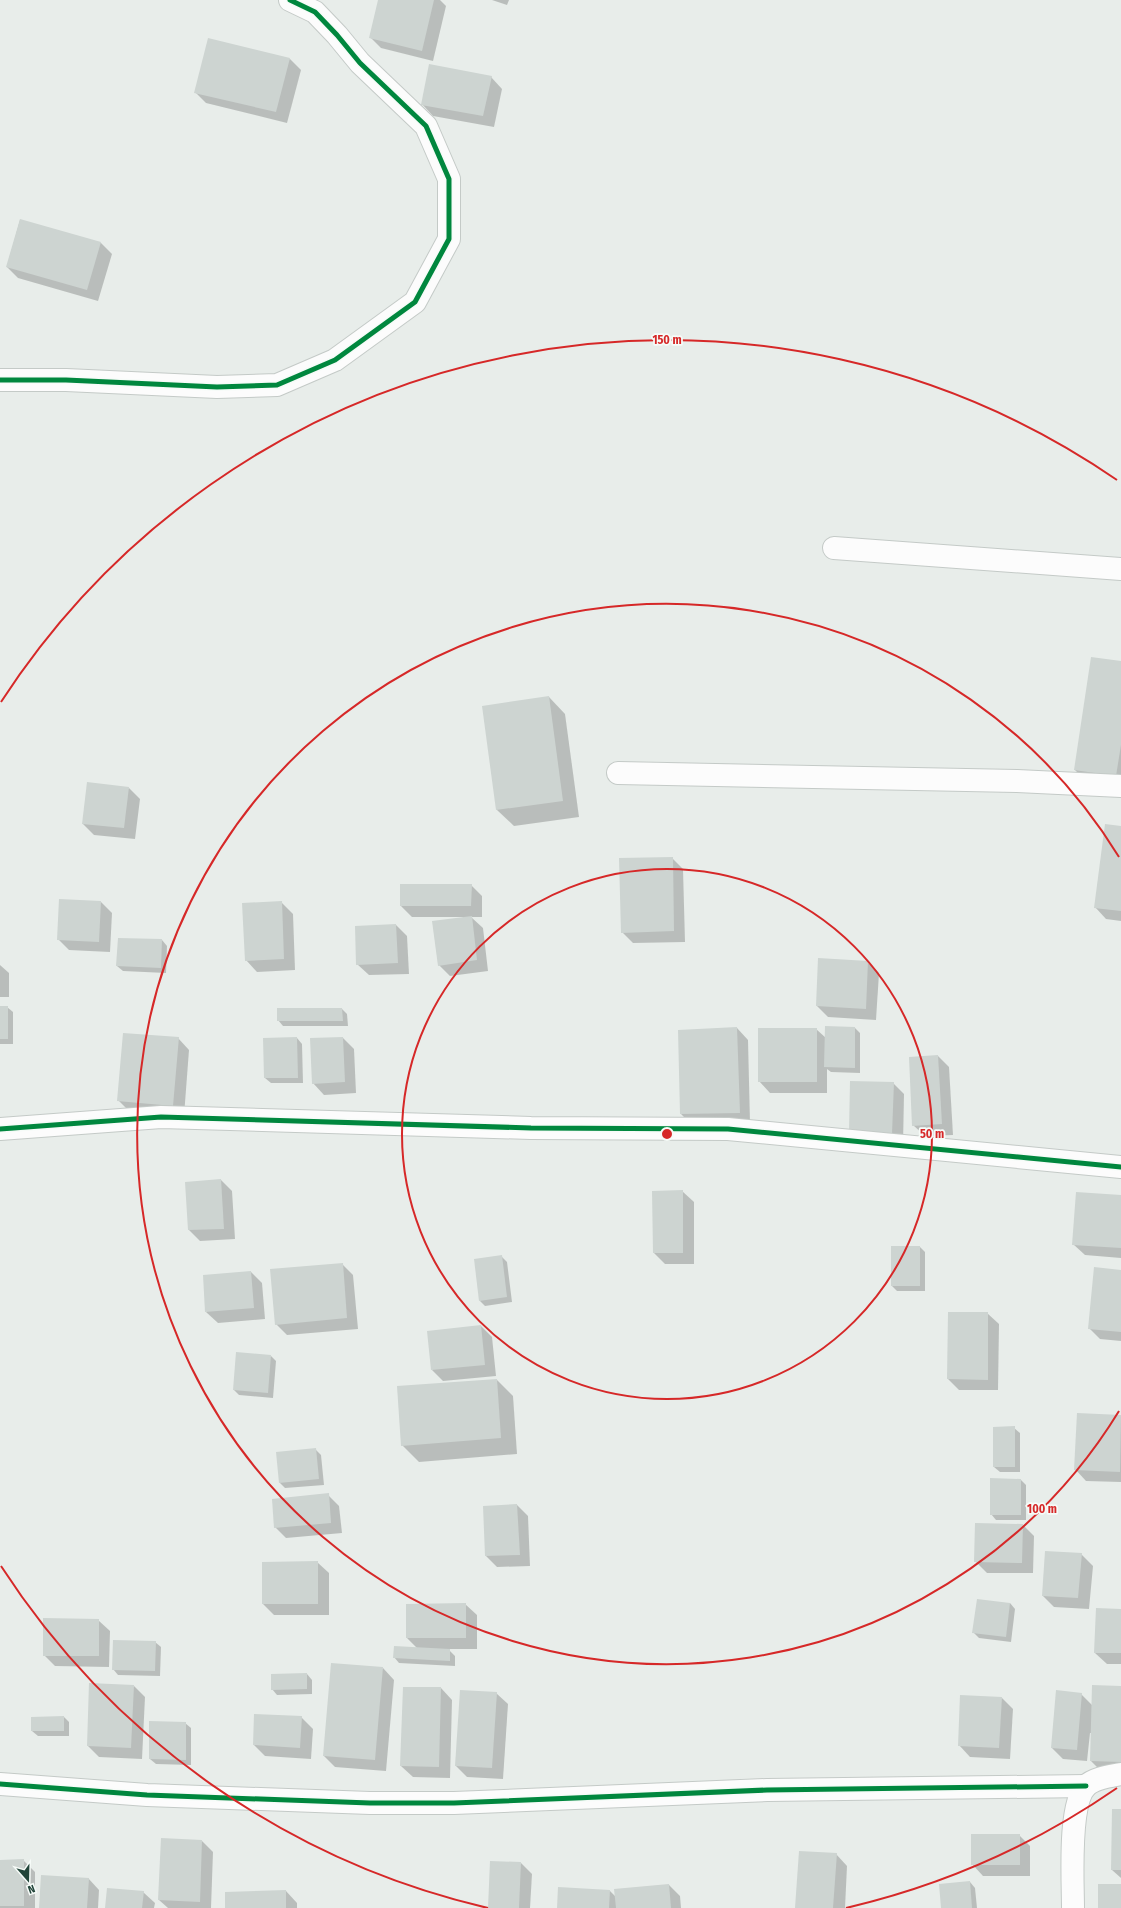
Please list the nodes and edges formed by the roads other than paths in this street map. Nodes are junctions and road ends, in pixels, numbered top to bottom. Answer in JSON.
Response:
{"nodes":[{"id":1,"x":290,"y":0,"type":"edge"},
{"id":2,"x":0,"y":380,"type":"edge"},
{"id":3,"x":834,"y":548,"type":"dead end"},
{"id":4,"x":1121,"y":569,"type":"edge"},
{"id":5,"x":618,"y":774,"type":"dead end"},
{"id":6,"x":1121,"y":786,"type":"edge"},
{"id":7,"x":0,"y":1129,"type":"edge"},
{"id":8,"x":1121,"y":1167,"type":"edge"},
{"id":9,"x":1121,"y":1774,"type":"edge"},
{"id":10,"x":0,"y":1784,"type":"edge"},
{"id":11,"x":1086,"y":1786,"type":"junction"},
{"id":12,"x":1073,"y":1908,"type":"edge"}],
"edges":[{"from":1,"to":2,"type":"street"},
{"from":3,"to":4,"type":"street"},
{"from":5,"to":6,"type":"street"},
{"from":7,"to":8,"type":"street"},
{"from":9,"to":11,"type":"street"},
{"from":10,"to":11,"type":"street"},
{"from":11,"to":12,"type":"street"}]}
